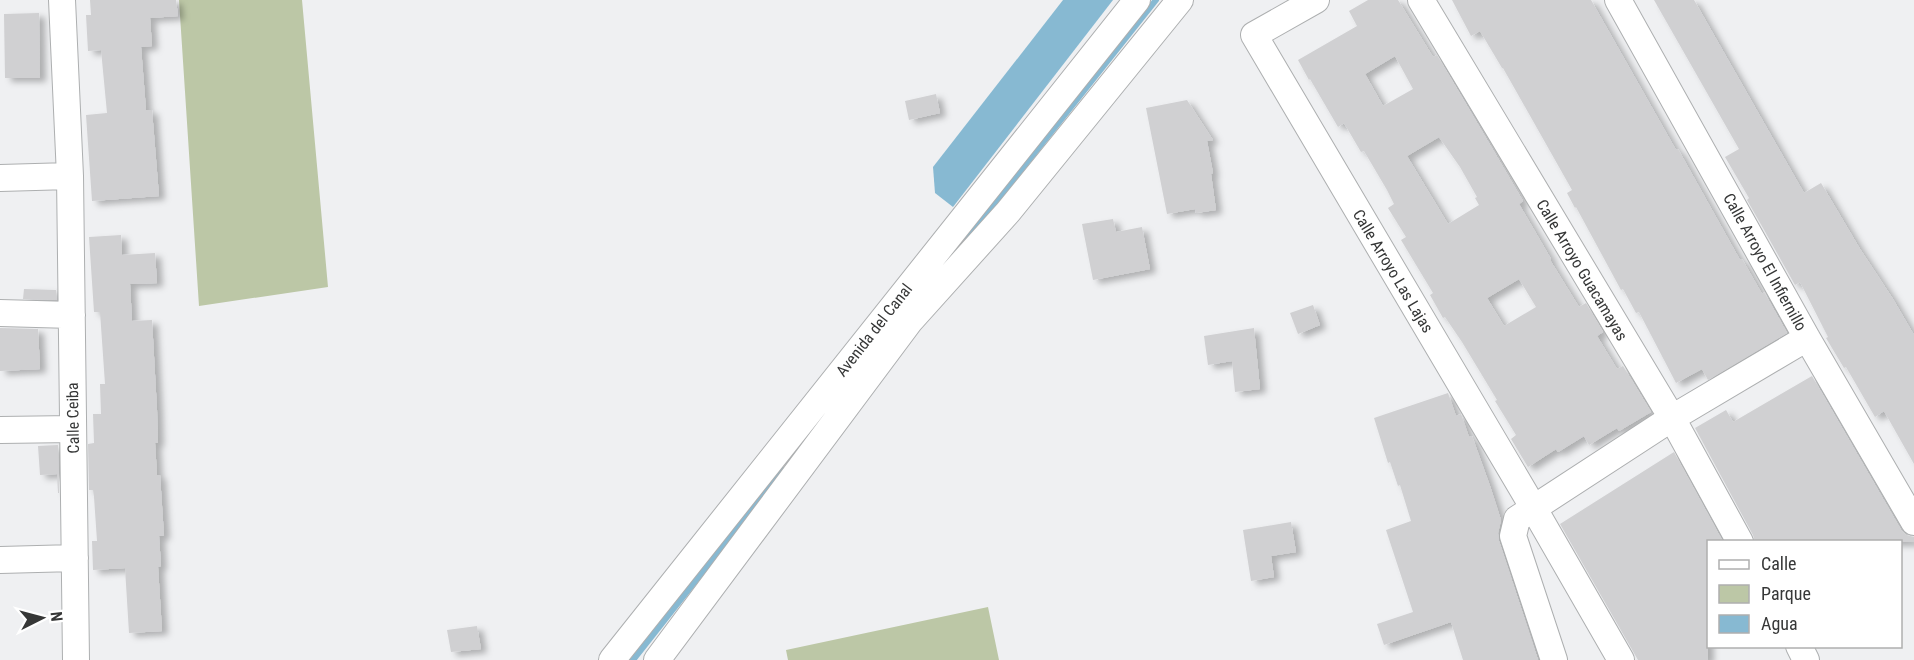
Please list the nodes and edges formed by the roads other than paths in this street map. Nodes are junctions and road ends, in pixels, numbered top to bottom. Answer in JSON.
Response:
{"nodes":[{"id":1,"x":62,"y":0,"type":"edge"},
{"id":2,"x":1137,"y":0,"type":"edge"},
{"id":3,"x":1180,"y":0,"type":"edge"},
{"id":4,"x":1316,"y":0,"type":"edge"},
{"id":5,"x":1421,"y":0,"type":"edge"},
{"id":6,"x":1618,"y":0,"type":"edge"},
{"id":7,"x":70,"y":176,"type":"junction"},
{"id":8,"x":0,"y":178,"type":"edge"},
{"id":9,"x":0,"y":313,"type":"edge"},
{"id":10,"x":72,"y":315,"type":"junction"},
{"id":11,"x":1807,"y":338,"type":"junction"},
{"id":12,"x":1672,"y":418,"type":"junction"},
{"id":13,"x":73,"y":429,"type":"junction"},
{"id":14,"x":0,"y":430,"type":"edge"},
{"id":15,"x":1533,"y":507,"type":"junction"},
{"id":16,"x":1914,"y":522,"type":"edge"},
{"id":17,"x":1739,"y":540,"type":"edge"},
{"id":18,"x":75,"y":558,"type":"junction"},
{"id":19,"x":0,"y":560,"type":"edge"},
{"id":20,"x":76,"y":660,"type":"edge"},
{"id":21,"x":612,"y":660,"type":"edge"},
{"id":22,"x":657,"y":660,"type":"edge"},
{"id":23,"x":1554,"y":660,"type":"edge"},
{"id":24,"x":1622,"y":660,"type":"edge"}],
"edges":[{"from":1,"to":7,"type":"street","name":"Calle Ceiba"},
{"from":2,"to":21,"type":"street","name":"Avenida del Canal"},
{"from":3,"to":22,"type":"street"},
{"from":4,"to":15,"type":"street","name":"Calle Arroyo Las Lajas"},
{"from":5,"to":12,"type":"street","name":"Calle Arroyo Guacamayas"},
{"from":6,"to":11,"type":"street","name":"Calle Arroyo El Infiernillo"},
{"from":7,"to":8,"type":"street"},
{"from":7,"to":10,"type":"street","name":"Calle Ceiba"},
{"from":9,"to":10,"type":"street"},
{"from":10,"to":13,"type":"street","name":"Calle Ceiba"},
{"from":11,"to":12,"type":"street"},
{"from":11,"to":16,"type":"street","name":"Calle Arroyo El Infiernillo"},
{"from":12,"to":15,"type":"street"},
{"from":12,"to":17,"type":"street","name":"Calle Arroyo Guacamayas"},
{"from":13,"to":14,"type":"street"},
{"from":13,"to":18,"type":"street","name":"Calle Ceiba"},
{"from":15,"to":23,"type":"street"},
{"from":15,"to":24,"type":"street","name":"Calle Arroyo Las Lajas"},
{"from":18,"to":19,"type":"street"},
{"from":18,"to":20,"type":"street","name":"Calle Ceiba"}]}
